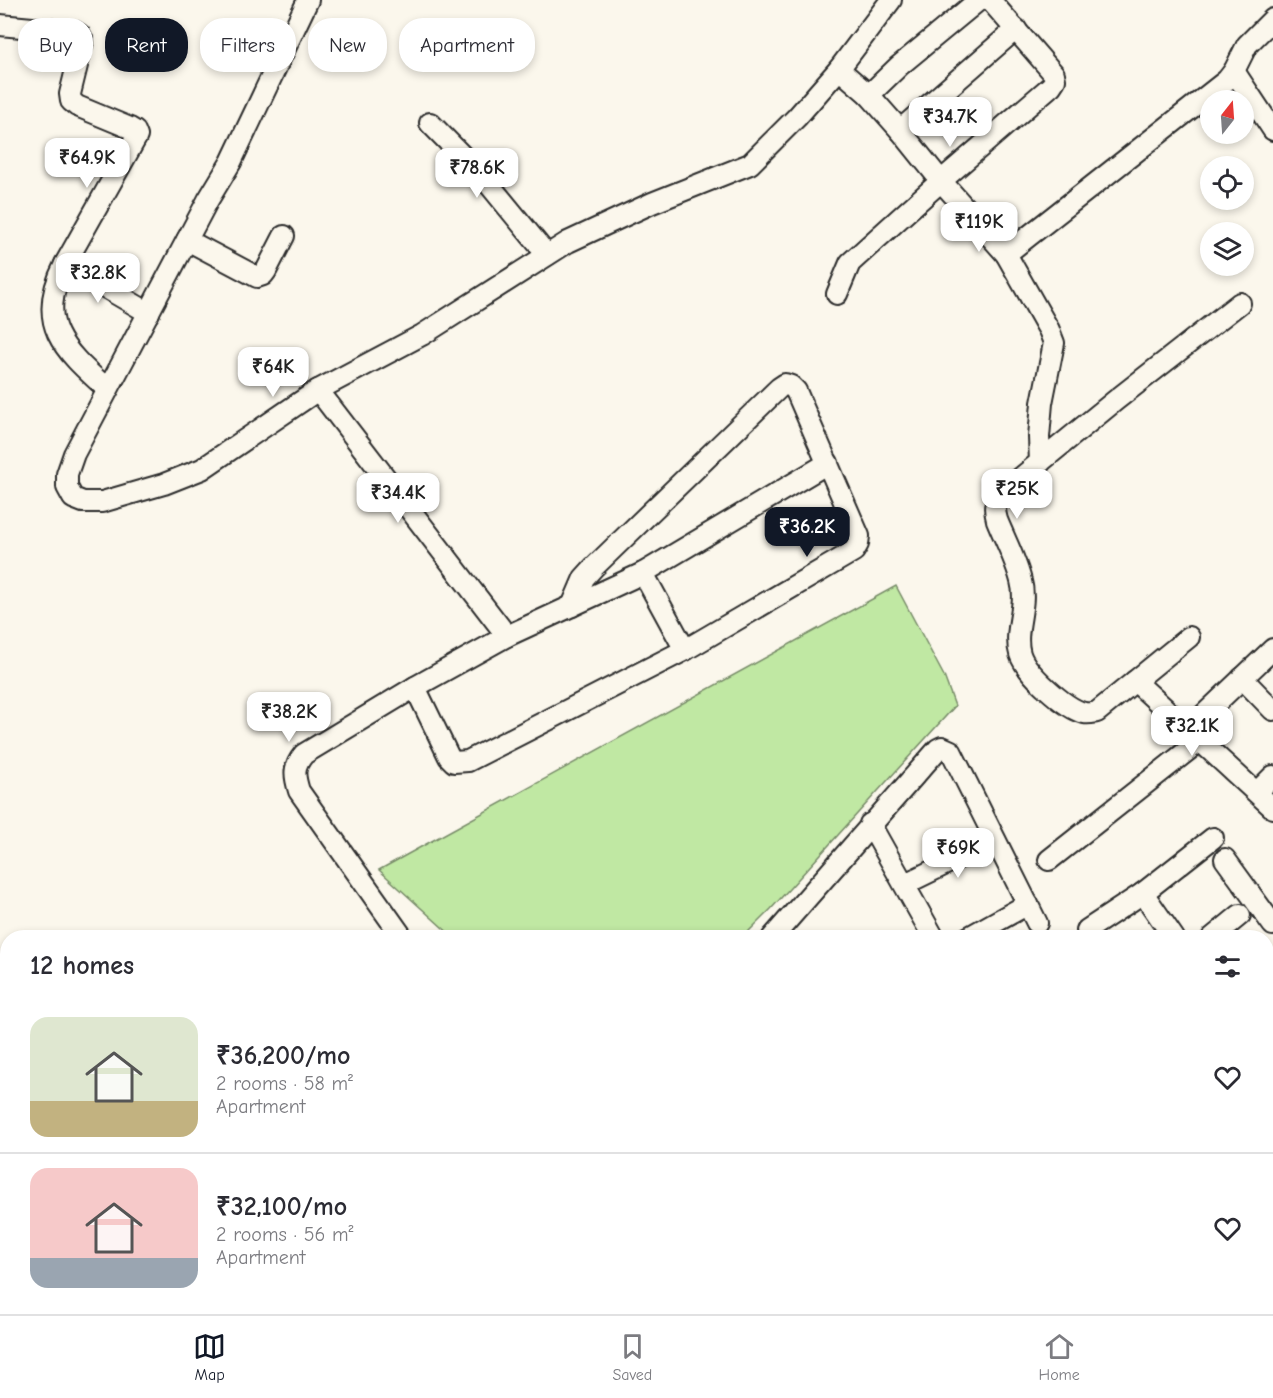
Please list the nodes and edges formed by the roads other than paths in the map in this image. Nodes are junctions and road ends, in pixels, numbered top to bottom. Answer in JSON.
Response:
{"nodes":[{"id":1,"x":308,"y":0,"type":"edge"},
{"id":2,"x":891,"y":0,"type":"edge"},
{"id":3,"x":979,"y":0,"type":"edge"},
{"id":4,"x":990,"y":0,"type":"edge"},
{"id":5,"x":1273,"y":19,"type":"edge"},
{"id":6,"x":0,"y":25,"type":"edge"},
{"id":7,"x":1016,"y":29,"type":"junction"},
{"id":8,"x":839,"y":69,"type":"junction"},
{"id":9,"x":1234,"y":71,"type":"junction"},
{"id":10,"x":869,"y":95,"type":"junction"},
{"id":11,"x":430,"y":123,"type":"dead end"},
{"id":12,"x":900,"y":130,"type":"junction"},
{"id":13,"x":1273,"y":130,"type":"edge"},
{"id":14,"x":941,"y":181,"type":"junction"},
{"id":15,"x":284,"y":236,"type":"dead end"},
{"id":16,"x":187,"y":240,"type":"junction"},
{"id":17,"x":1005,"y":254,"type":"junction"},
{"id":18,"x":547,"y":255,"type":"junction"},
{"id":19,"x":65,"y":264,"type":"junction"},
{"id":20,"x":837,"y":294,"type":"dead end"},
{"id":21,"x":1240,"y":303,"type":"dead end"},
{"id":22,"x":149,"y":313,"type":"junction"},
{"id":23,"x":107,"y":389,"type":"junction"},
{"id":24,"x":318,"y":390,"type":"junction"},
{"id":25,"x":828,"y":463,"type":"junction"},
{"id":26,"x":1040,"y":463,"type":"junction"},
{"id":27,"x":643,"y":573,"type":"junction"},
{"id":28,"x":572,"y":606,"type":"junction"},
{"id":29,"x":507,"y":636,"type":"junction"},
{"id":30,"x":1189,"y":637,"type":"dead end"},
{"id":31,"x":1273,"y":649,"type":"edge"},
{"id":32,"x":685,"y":650,"type":"junction"},
{"id":33,"x":1242,"y":678,"type":"junction"},
{"id":34,"x":1135,"y":681,"type":"junction"},
{"id":35,"x":415,"y":687,"type":"junction"},
{"id":36,"x":1273,"y":710,"type":"edge"},
{"id":37,"x":1195,"y":735,"type":"junction"},
{"id":38,"x":1273,"y":776,"type":"edge"},
{"id":39,"x":1257,"y":792,"type":"junction"},
{"id":40,"x":1273,"y":808,"type":"edge"},
{"id":41,"x":870,"y":824,"type":"junction"},
{"id":42,"x":1213,"y":838,"type":"dead end"},
{"id":43,"x":995,"y":840,"type":"junction"},
{"id":44,"x":1225,"y":859,"type":"dead end"},
{"id":45,"x":1049,"y":860,"type":"dead end"},
{"id":46,"x":905,"y":884,"type":"junction"},
{"id":47,"x":1143,"y":893,"type":"junction"},
{"id":48,"x":1028,"y":904,"type":"junction"},
{"id":49,"x":1240,"y":915,"type":"dead end"},
{"id":50,"x":1037,"y":923,"type":"dead end"},
{"id":51,"x":1273,"y":925,"type":"edge"},
{"id":52,"x":397,"y":930,"type":"edge"},
{"id":53,"x":778,"y":930,"type":"edge"},
{"id":54,"x":930,"y":930,"type":"edge"},
{"id":55,"x":981,"y":930,"type":"edge"},
{"id":56,"x":1087,"y":930,"type":"dead end"},
{"id":57,"x":1168,"y":930,"type":"edge"},
{"id":58,"x":1222,"y":930,"type":"edge"}],
"edges":[{"from":1,"to":16,"type":"street"},
{"from":2,"to":8,"type":"street"},
{"from":3,"to":10,"type":"street"},
{"from":4,"to":7,"type":"street"},
{"from":5,"to":9,"type":"street"},
{"from":6,"to":19,"type":"street"},
{"from":7,"to":12,"type":"street"},
{"from":7,"to":14,"type":"street"},
{"from":8,"to":10,"type":"street"},
{"from":8,"to":18,"type":"street"},
{"from":9,"to":13,"type":"street"},
{"from":9,"to":17,"type":"street"},
{"from":10,"to":12,"type":"street"},
{"from":11,"to":18,"type":"street"},
{"from":12,"to":14,"type":"street"},
{"from":14,"to":17,"type":"street"},
{"from":14,"to":20,"type":"street"},
{"from":15,"to":16,"type":"street"},
{"from":16,"to":22,"type":"street"},
{"from":17,"to":26,"type":"street"},
{"from":18,"to":24,"type":"street"},
{"from":19,"to":22,"type":"street"},
{"from":19,"to":23,"type":"street"},
{"from":21,"to":26,"type":"street"},
{"from":22,"to":23,"type":"street"},
{"from":23,"to":24,"type":"street"},
{"from":24,"to":29,"type":"street"},
{"from":25,"to":27,"type":"street"},
{"from":25,"to":28,"type":"street"},
{"from":25,"to":32,"type":"street"},
{"from":26,"to":34,"type":"street"},
{"from":27,"to":28,"type":"street"},
{"from":27,"to":32,"type":"street"},
{"from":28,"to":29,"type":"street"},
{"from":29,"to":35,"type":"street"},
{"from":30,"to":34,"type":"street"},
{"from":31,"to":33,"type":"street"},
{"from":32,"to":35,"type":"street"},
{"from":33,"to":36,"type":"street"},
{"from":33,"to":37,"type":"street"},
{"from":34,"to":37,"type":"street"},
{"from":35,"to":52,"type":"street"},
{"from":37,"to":39,"type":"street"},
{"from":37,"to":45,"type":"street"},
{"from":38,"to":39,"type":"street"},
{"from":39,"to":40,"type":"street"},
{"from":41,"to":43,"type":"street"},
{"from":41,"to":46,"type":"street"},
{"from":41,"to":53,"type":"street"},
{"from":42,"to":47,"type":"street"},
{"from":43,"to":46,"type":"street"},
{"from":43,"to":48,"type":"street"},
{"from":44,"to":51,"type":"street"},
{"from":46,"to":54,"type":"street"},
{"from":47,"to":56,"type":"street"},
{"from":47,"to":57,"type":"street"},
{"from":48,"to":50,"type":"street"},
{"from":48,"to":55,"type":"street"},
{"from":49,"to":58,"type":"street"}]}
